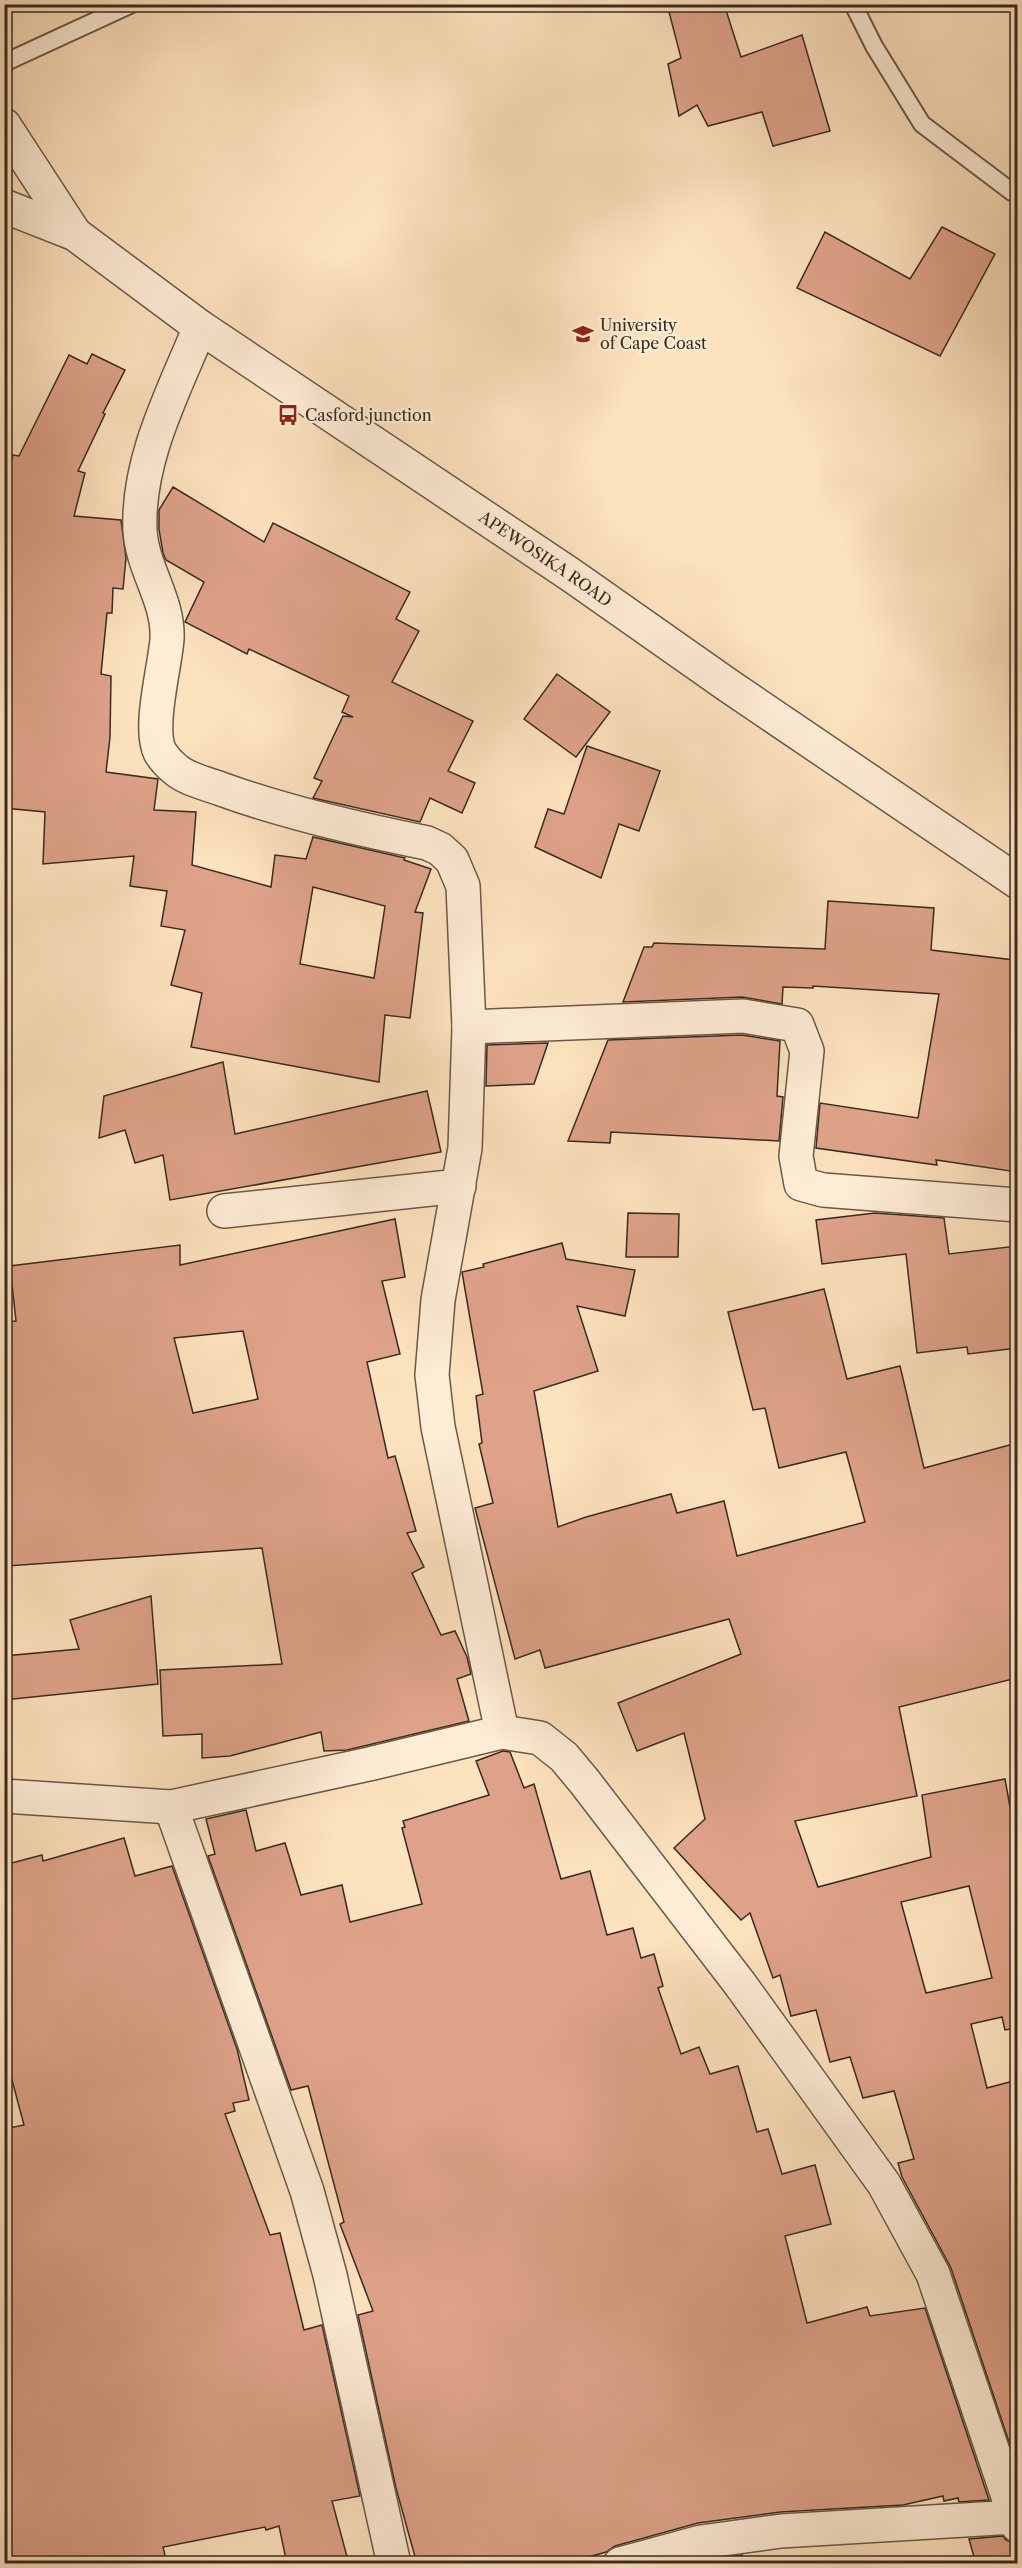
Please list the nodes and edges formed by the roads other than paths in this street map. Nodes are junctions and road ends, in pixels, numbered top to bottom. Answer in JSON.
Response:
{"nodes":[{"id":1,"x":132,"y":4,"type":"edge"},
{"id":2,"x":853,"y":4,"type":"edge"},
{"id":3,"x":4,"y":63,"type":"edge"},
{"id":4,"x":4,"y":125,"type":"edge"},
{"id":5,"x":1017,"y":193,"type":"edge"},
{"id":6,"x":4,"y":206,"type":"edge"},
{"id":7,"x":75,"y":234,"type":"junction"},
{"id":8,"x":200,"y":327,"type":"junction"},
{"id":9,"x":1017,"y":882,"type":"edge"},
{"id":10,"x":469,"y":1027,"type":"junction"},
{"id":11,"x":459,"y":1186,"type":"junction"},
{"id":12,"x":1017,"y":1205,"type":"edge"},
{"id":13,"x":224,"y":1211,"type":"dead end"},
{"id":14,"x":502,"y":1732,"type":"junction"},
{"id":15,"x":4,"y":1796,"type":"edge"},
{"id":16,"x":171,"y":1807,"type":"junction"},
{"id":17,"x":1016,"y":2521,"type":"edge"},
{"id":18,"x":394,"y":2564,"type":"edge"},
{"id":19,"x":620,"y":2564,"type":"edge"}],
"edges":[{"from":1,"to":3,"type":"lane"},
{"from":2,"to":5,"type":"lane"},
{"from":4,"to":7,"type":"street","name":"APEWOSIKA ROAD"},
{"from":6,"to":7,"type":"street","name":"APEWOSIKA ROAD"},
{"from":7,"to":8,"type":"street","name":"APEWOSIKA ROAD"},
{"from":8,"to":9,"type":"street","name":"APEWOSIKA ROAD"},
{"from":8,"to":10,"type":"street"},
{"from":10,"to":11,"type":"street"},
{"from":10,"to":12,"type":"street"},
{"from":11,"to":13,"type":"street"},
{"from":11,"to":14,"type":"street"},
{"from":14,"to":16,"type":"street"},
{"from":14,"to":17,"type":"street"},
{"from":15,"to":16,"type":"street"},
{"from":16,"to":18,"type":"street"},
{"from":17,"to":19,"type":"street"}]}
